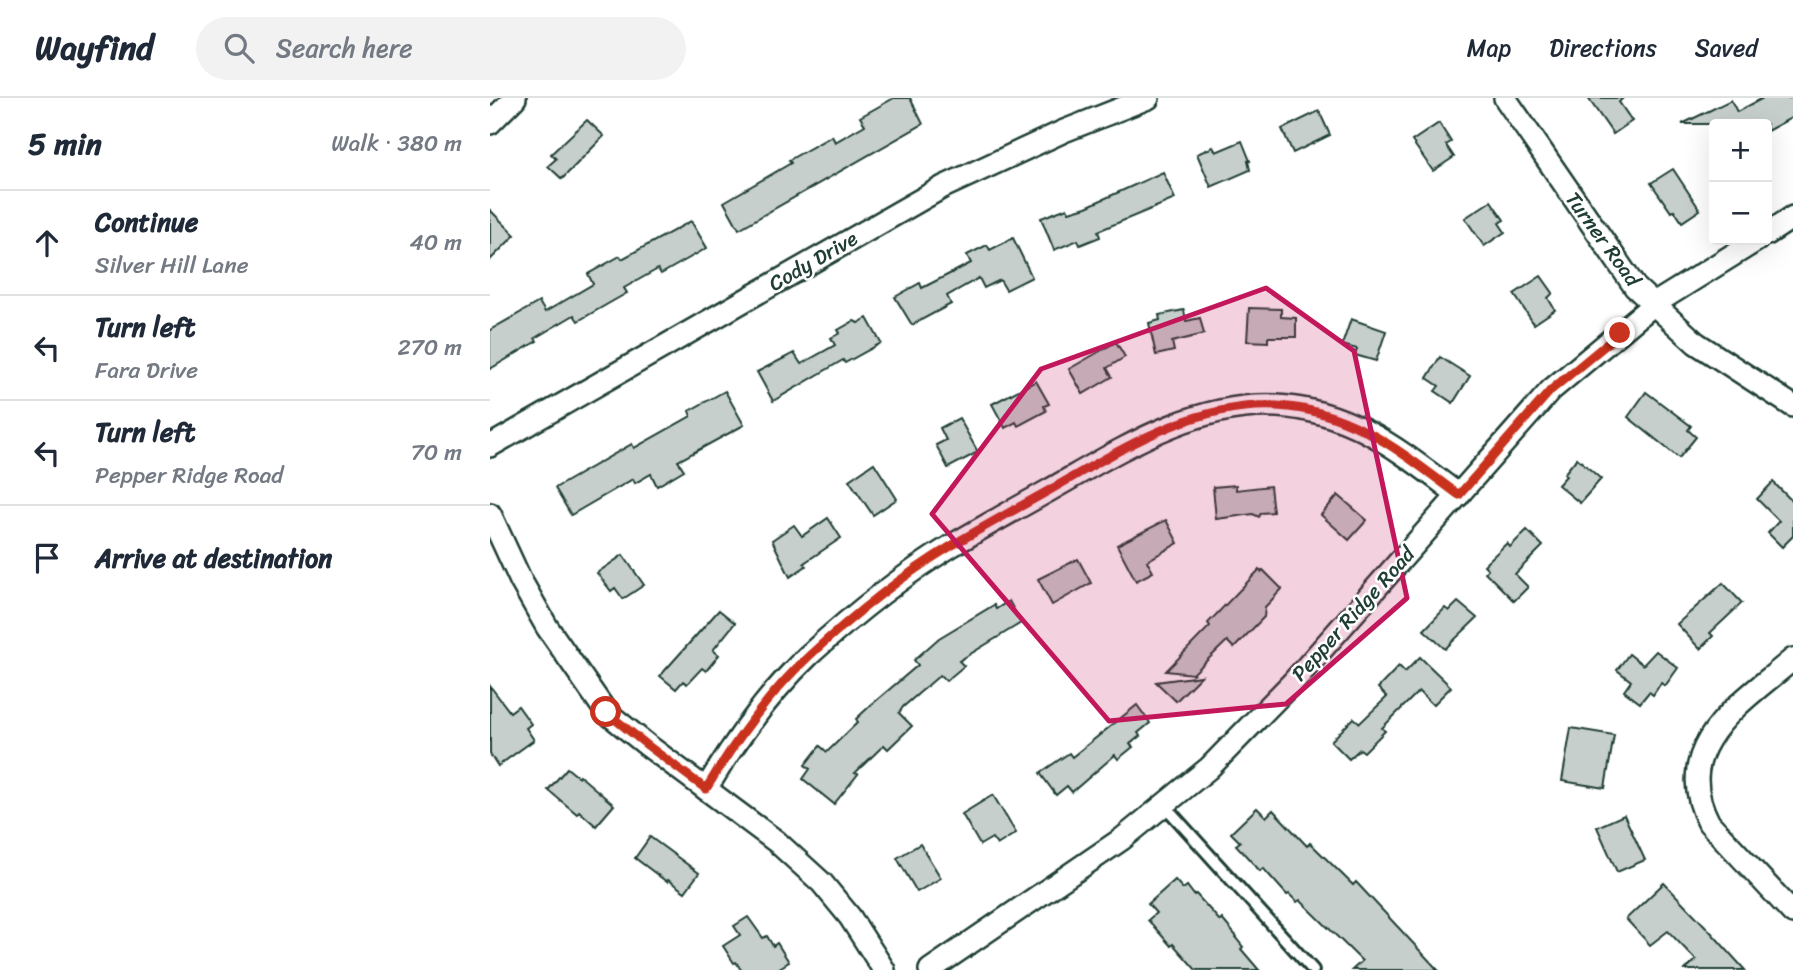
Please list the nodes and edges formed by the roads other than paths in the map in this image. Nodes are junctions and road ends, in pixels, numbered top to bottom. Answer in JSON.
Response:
{"nodes":[{"id":1,"x":515,"y":98,"type":"edge"},
{"id":2,"x":1148,"y":98,"type":"edge"},
{"id":3,"x":1505,"y":98,"type":"edge"},
{"id":4,"x":490,"y":123,"type":"edge"},
{"id":5,"x":1793,"y":217,"type":"edge"},
{"id":6,"x":1772,"y":231,"type":"edge"},
{"id":7,"x":1749,"y":245,"type":"edge"},
{"id":8,"x":1654,"y":304,"type":"junction"},
{"id":9,"x":1793,"y":406,"type":"edge"},
{"id":10,"x":490,"y":446,"type":"edge"},
{"id":11,"x":1459,"y":495,"type":"junction"},
{"id":12,"x":490,"y":514,"type":"edge"},
{"id":13,"x":1793,"y":659,"type":"edge"},
{"id":14,"x":706,"y":789,"type":"junction"},
{"id":15,"x":1166,"y":806,"type":"junction"},
{"id":16,"x":1793,"y":913,"type":"edge"},
{"id":17,"x":884,"y":970,"type":"edge"},
{"id":18,"x":930,"y":970,"type":"edge"},
{"id":19,"x":1313,"y":970,"type":"edge"}],
"edges":[{"from":1,"to":4,"type":"street"},
{"from":2,"to":10,"type":"street","name":"Cody Drive"},
{"from":3,"to":8,"type":"street","name":"Turner Road"},
{"from":5,"to":6,"type":"street"},
{"from":7,"to":8,"type":"street","name":"Pepper Ridge Road"},
{"from":8,"to":9,"type":"street","name":"Turner Road"},
{"from":8,"to":11,"type":"street","name":"Pepper Ridge Road"},
{"from":11,"to":14,"type":"street"},
{"from":11,"to":15,"type":"street","name":"Pepper Ridge Road"},
{"from":12,"to":14,"type":"street"},
{"from":13,"to":16,"type":"street"},
{"from":14,"to":17,"type":"street"},
{"from":15,"to":18,"type":"street","name":"Pepper Ridge Road"},
{"from":15,"to":19,"type":"lane"}]}
